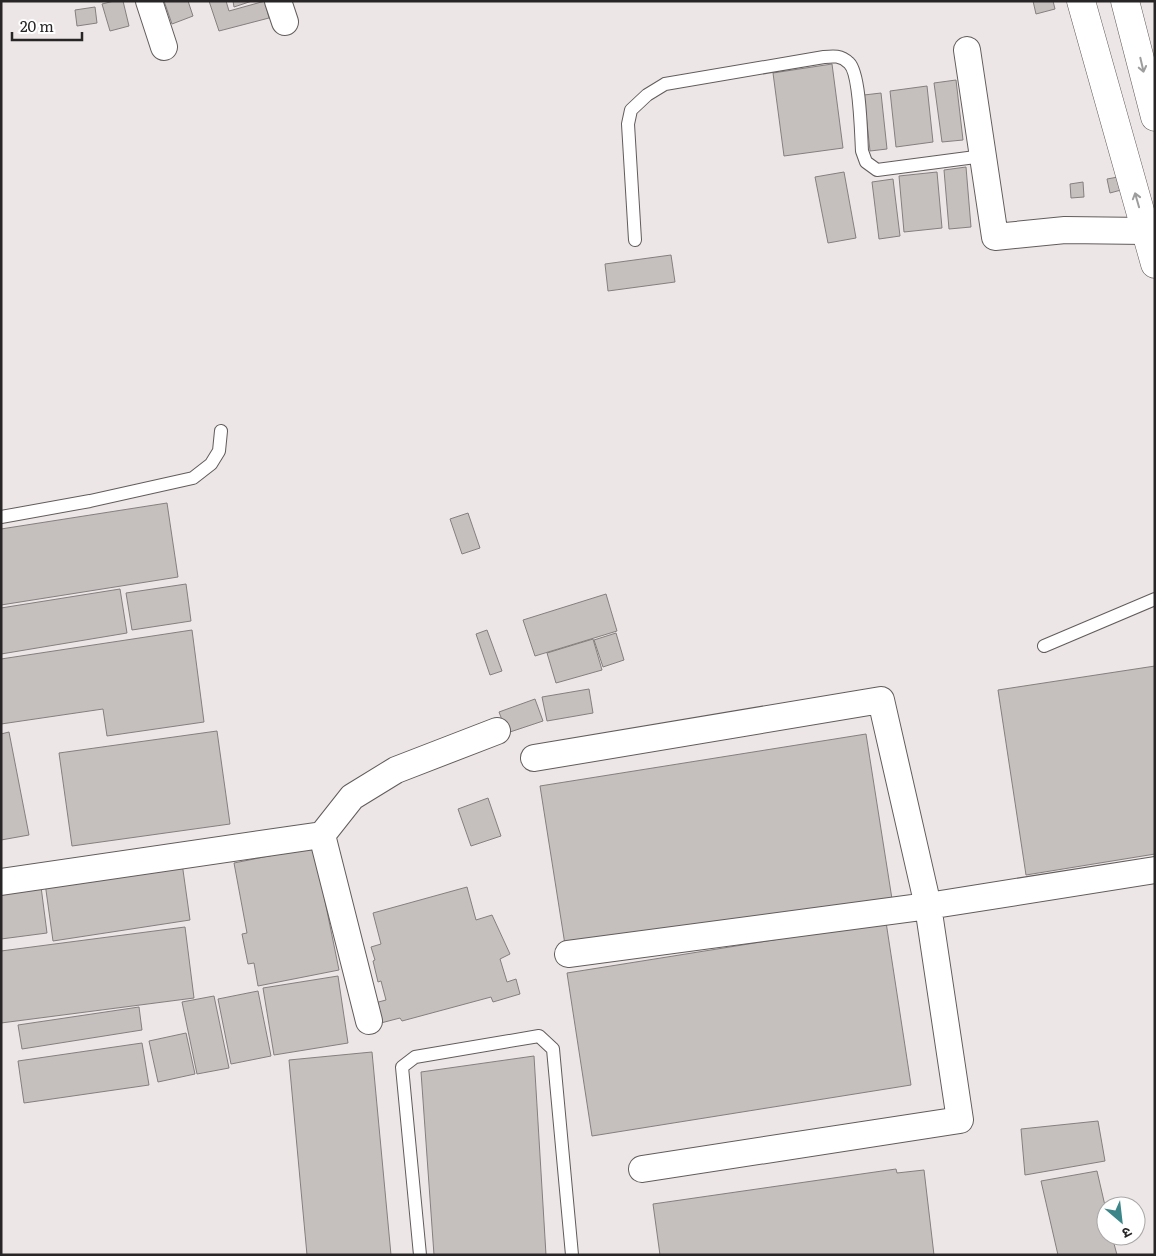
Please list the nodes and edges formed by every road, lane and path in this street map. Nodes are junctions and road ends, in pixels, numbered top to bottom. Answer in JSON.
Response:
{"nodes":[{"id":1,"x":149,"y":1,"type":"edge"},
{"id":2,"x":1081,"y":1,"type":"edge"},
{"id":3,"x":1125,"y":1,"type":"edge"},
{"id":4,"x":1134,"y":32,"type":"junction"},
{"id":5,"x":1093,"y":44,"type":"junction"},
{"id":6,"x":164,"y":47,"type":"dead end"},
{"id":7,"x":968,"y":50,"type":"dead end"},
{"id":8,"x":1155,"y":117,"type":"edge"},
{"id":9,"x":983,"y":156,"type":"junction"},
{"id":10,"x":1146,"y":231,"type":"junction"},
{"id":11,"x":635,"y":240,"type":"dead end"},
{"id":12,"x":1155,"y":264,"type":"edge"},
{"id":13,"x":221,"y":431,"type":"dead end"},
{"id":14,"x":1,"y":517,"type":"edge"},
{"id":15,"x":1155,"y":599,"type":"edge"},
{"id":16,"x":1044,"y":646,"type":"dead end"},
{"id":17,"x":497,"y":731,"type":"dead end"},
{"id":18,"x":534,"y":758,"type":"dead end"},
{"id":19,"x":322,"y":835,"type":"junction"},
{"id":20,"x":1155,"y":870,"type":"edge"},
{"id":21,"x":1,"y":882,"type":"edge"},
{"id":22,"x":928,"y":906,"type":"junction"},
{"id":23,"x":568,"y":954,"type":"dead end"},
{"id":24,"x":370,"y":1021,"type":"dead end"},
{"id":25,"x":642,"y":1170,"type":"dead end"},
{"id":26,"x":420,"y":1255,"type":"edge"},
{"id":27,"x":572,"y":1255,"type":"edge"}],
"edges":[{"from":1,"to":6,"type":"street"},
{"from":2,"to":5,"type":"street"},
{"from":3,"to":4,"type":"street"},
{"from":4,"to":5,"type":"street"},
{"from":4,"to":8,"type":"street","one_way":true},
{"from":10,"to":5,"type":"street","one_way":true},
{"from":7,"to":9,"type":"street"},
{"from":9,"to":10,"type":"street"},
{"from":9,"to":11,"type":"lane"},
{"from":10,"to":12,"type":"street"},
{"from":13,"to":14,"type":"lane"},
{"from":15,"to":16,"type":"lane"},
{"from":17,"to":19,"type":"street"},
{"from":18,"to":22,"type":"street"},
{"from":19,"to":21,"type":"street"},
{"from":19,"to":24,"type":"street"},
{"from":20,"to":22,"type":"street"},
{"from":22,"to":23,"type":"street"},
{"from":22,"to":25,"type":"street"},
{"from":26,"to":27,"type":"lane"}]}
